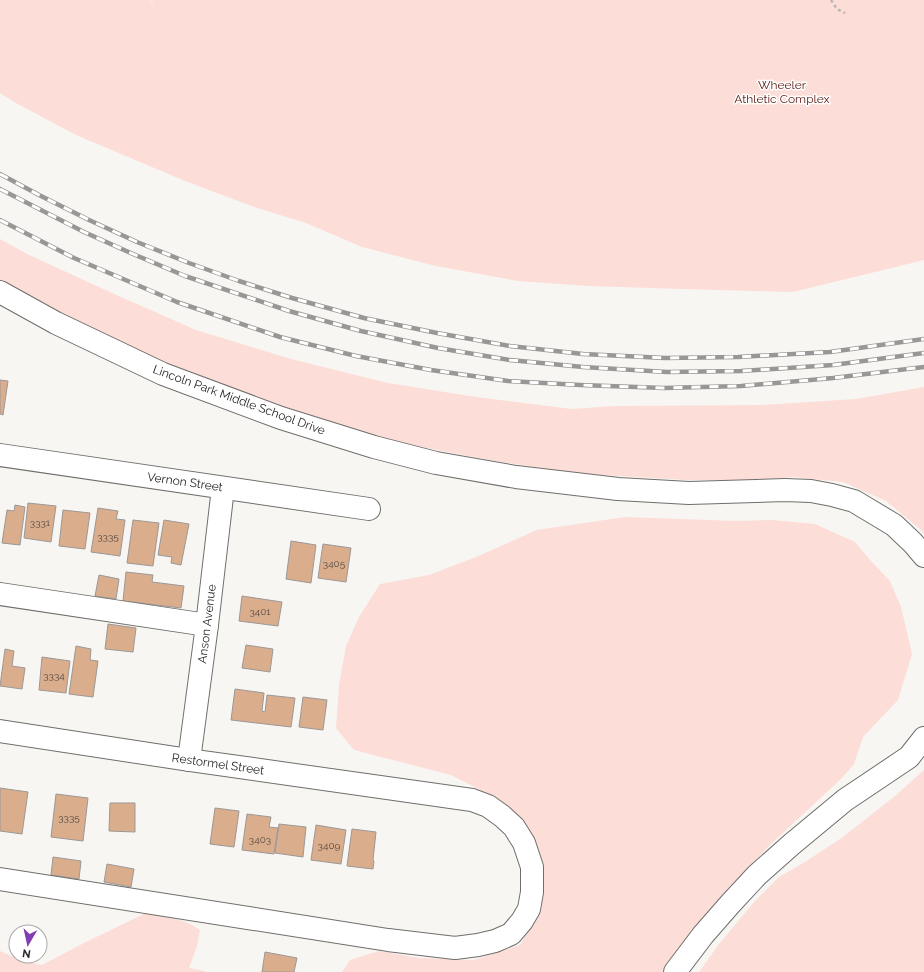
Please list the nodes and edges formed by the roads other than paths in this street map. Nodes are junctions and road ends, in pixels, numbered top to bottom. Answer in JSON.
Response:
{"nodes":[{"id":1,"x":0,"y":292,"type":"edge"},
{"id":2,"x":0,"y":455,"type":"edge"},
{"id":3,"x":223,"y":488,"type":"junction"},
{"id":4,"x":369,"y":509,"type":"dead end"},
{"id":5,"x":924,"y":556,"type":"edge"},
{"id":6,"x":0,"y":594,"type":"edge"},
{"id":7,"x":207,"y":625,"type":"junction"},
{"id":8,"x":0,"y":731,"type":"edge"},
{"id":9,"x":924,"y":738,"type":"edge"},
{"id":10,"x":189,"y":760,"type":"junction"},
{"id":11,"x":0,"y":879,"type":"edge"},
{"id":12,"x":675,"y":972,"type":"edge"}],
"edges":[{"from":1,"to":5,"type":"street","name":"Lincoln Park Middle School Drive"},
{"from":2,"to":3,"type":"street","name":"Vernon Street"},
{"from":3,"to":4,"type":"street","name":"Vernon Street"},
{"from":3,"to":7,"type":"street","name":"Anson Avenue"},
{"from":6,"to":7,"type":"street"},
{"from":7,"to":10,"type":"street","name":"Anson Avenue"},
{"from":8,"to":10,"type":"street","name":"Restormel Street"},
{"from":9,"to":12,"type":"street"},
{"from":10,"to":11,"type":"street","name":"Restormel Street"}]}
